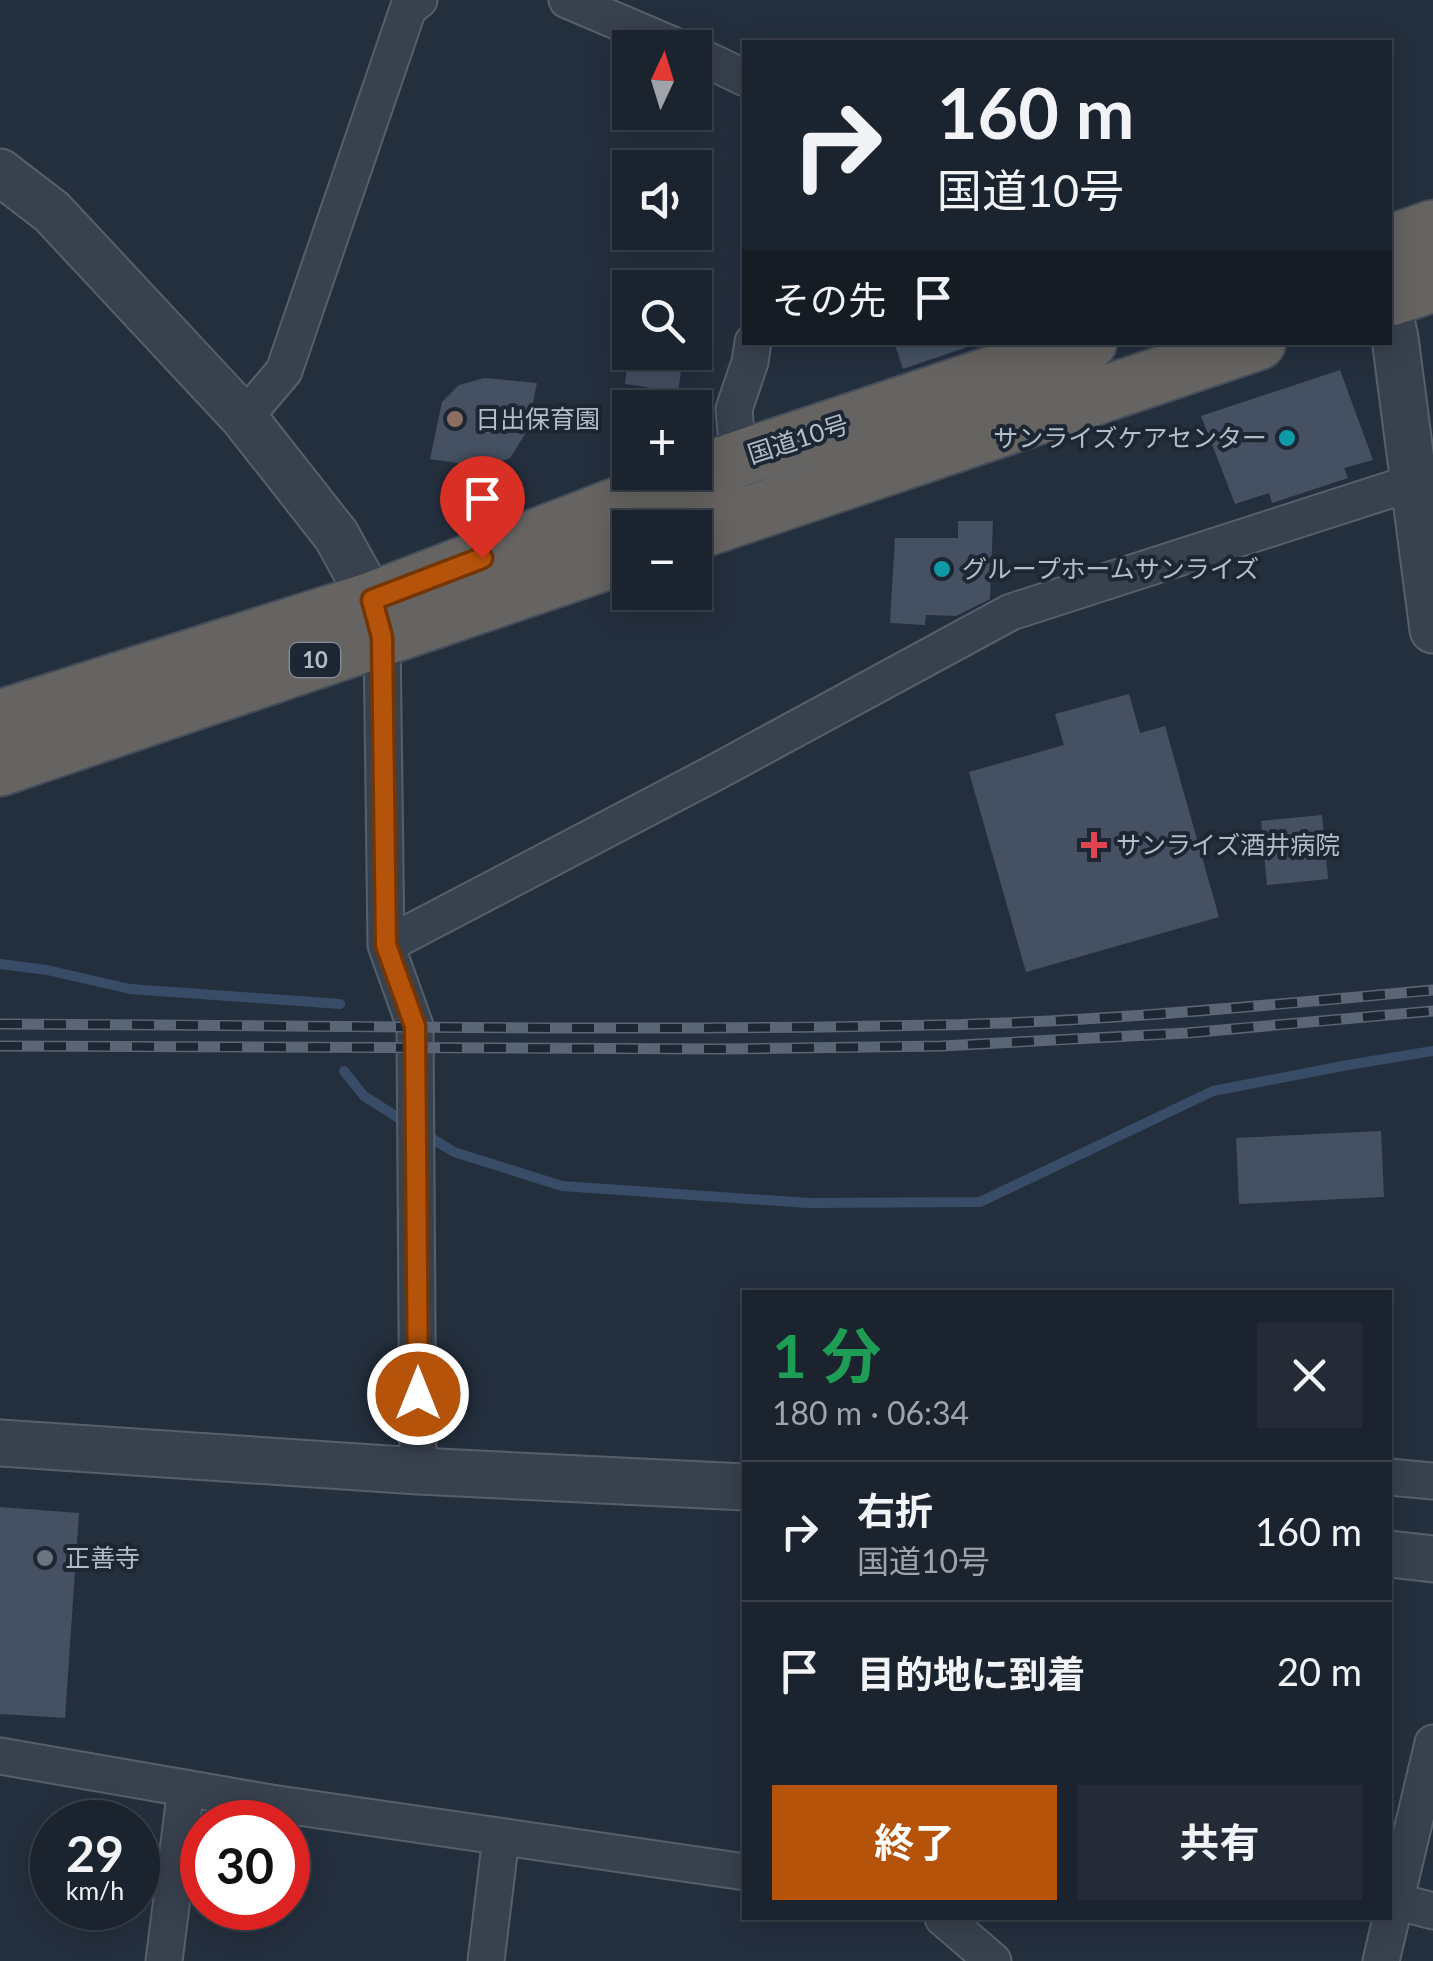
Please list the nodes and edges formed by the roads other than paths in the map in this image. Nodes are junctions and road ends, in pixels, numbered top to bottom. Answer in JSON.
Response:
{"nodes":[{"id":1,"x":419,"y":0,"type":"edge"},
{"id":2,"x":566,"y":0,"type":"edge"},
{"id":3,"x":637,"y":30,"type":"edge"},
{"id":4,"x":712,"y":62,"type":"edge"},
{"id":5,"x":742,"y":77,"type":"edge"},
{"id":6,"x":0,"y":172,"type":"edge"},
{"id":7,"x":1433,"y":228,"type":"edge"},
{"id":8,"x":1392,"y":241,"type":"edge"},
{"id":9,"x":1433,"y":284,"type":"edge"},
{"id":10,"x":1392,"y":297,"type":"edge"},
{"id":11,"x":1392,"y":324,"type":"edge"},
{"id":12,"x":753,"y":345,"type":"edge"},
{"id":13,"x":1079,"y":345,"type":"edge"},
{"id":14,"x":1249,"y":345,"type":"edge"},
{"id":15,"x":244,"y":418,"type":"junction"},
{"id":16,"x":738,"y":459,"type":"junction"},
{"id":17,"x":1423,"y":478,"type":"edge"},
{"id":18,"x":712,"y":526,"type":"edge"},
{"id":19,"x":612,"y":559,"type":"edge"},
{"id":20,"x":377,"y":618,"type":"junction"},
{"id":21,"x":1433,"y":630,"type":"edge"},
{"id":22,"x":0,"y":718,"type":"edge"},
{"id":23,"x":0,"y":768,"type":"edge"},
{"id":24,"x":386,"y":945,"type":"junction"},
{"id":25,"x":0,"y":1443,"type":"edge"},
{"id":26,"x":418,"y":1472,"type":"junction"},
{"id":27,"x":1392,"y":1477,"type":"edge"},
{"id":28,"x":1433,"y":1481,"type":"edge"},
{"id":29,"x":742,"y":1488,"type":"edge"},
{"id":30,"x":1392,"y":1554,"type":"edge"},
{"id":31,"x":1433,"y":1559,"type":"edge"},
{"id":32,"x":1433,"y":1743,"type":"edge"},
{"id":33,"x":0,"y":1756,"type":"edge"},
{"id":34,"x":186,"y":1788,"type":"junction"},
{"id":35,"x":501,"y":1837,"type":"junction"},
{"id":36,"x":742,"y":1872,"type":"edge"},
{"id":37,"x":1395,"y":1901,"type":"junction"},
{"id":38,"x":1433,"y":1912,"type":"edge"},
{"id":39,"x":1392,"y":1914,"type":"edge"},
{"id":40,"x":945,"y":1920,"type":"edge"},
{"id":41,"x":1391,"y":1920,"type":"edge"},
{"id":42,"x":164,"y":1961,"type":"edge"},
{"id":43,"x":486,"y":1961,"type":"edge"},
{"id":44,"x":993,"y":1961,"type":"edge"},
{"id":45,"x":1381,"y":1961,"type":"edge"}],
"edges":[{"from":1,"to":15,"type":"street"},
{"from":2,"to":3,"type":"street"},
{"from":4,"to":5,"type":"street"},
{"from":6,"to":15,"type":"street"},
{"from":7,"to":8,"type":"highway"},
{"from":9,"to":10,"type":"highway"},
{"from":11,"to":17,"type":"street"},
{"from":12,"to":16,"type":"street"},
{"from":13,"to":16,"type":"highway","name":"国道10号","number":"10"},
{"from":14,"to":18,"type":"highway"},
{"from":15,"to":20,"type":"street"},
{"from":16,"to":20,"type":"highway","name":"国道10号","number":"10"},
{"from":17,"to":21,"type":"street"},
{"from":17,"to":24,"type":"street"},
{"from":19,"to":20,"type":"highway","name":"国道10号","number":"10"},
{"from":20,"to":22,"type":"highway","name":"国道10号","number":"10"},
{"from":20,"to":23,"type":"highway","name":"国道10号","number":"10"},
{"from":20,"to":24,"type":"street"},
{"from":24,"to":26,"type":"street"},
{"from":25,"to":26,"type":"street"},
{"from":26,"to":29,"type":"street"},
{"from":27,"to":28,"type":"street"},
{"from":30,"to":31,"type":"street"},
{"from":32,"to":37,"type":"street"},
{"from":33,"to":34,"type":"street"},
{"from":34,"to":35,"type":"street"},
{"from":34,"to":42,"type":"street"},
{"from":35,"to":36,"type":"street"},
{"from":35,"to":43,"type":"street"},
{"from":37,"to":38,"type":"street"},
{"from":37,"to":39,"type":"street"},
{"from":40,"to":44,"type":"street"},
{"from":41,"to":45,"type":"street"}]}
